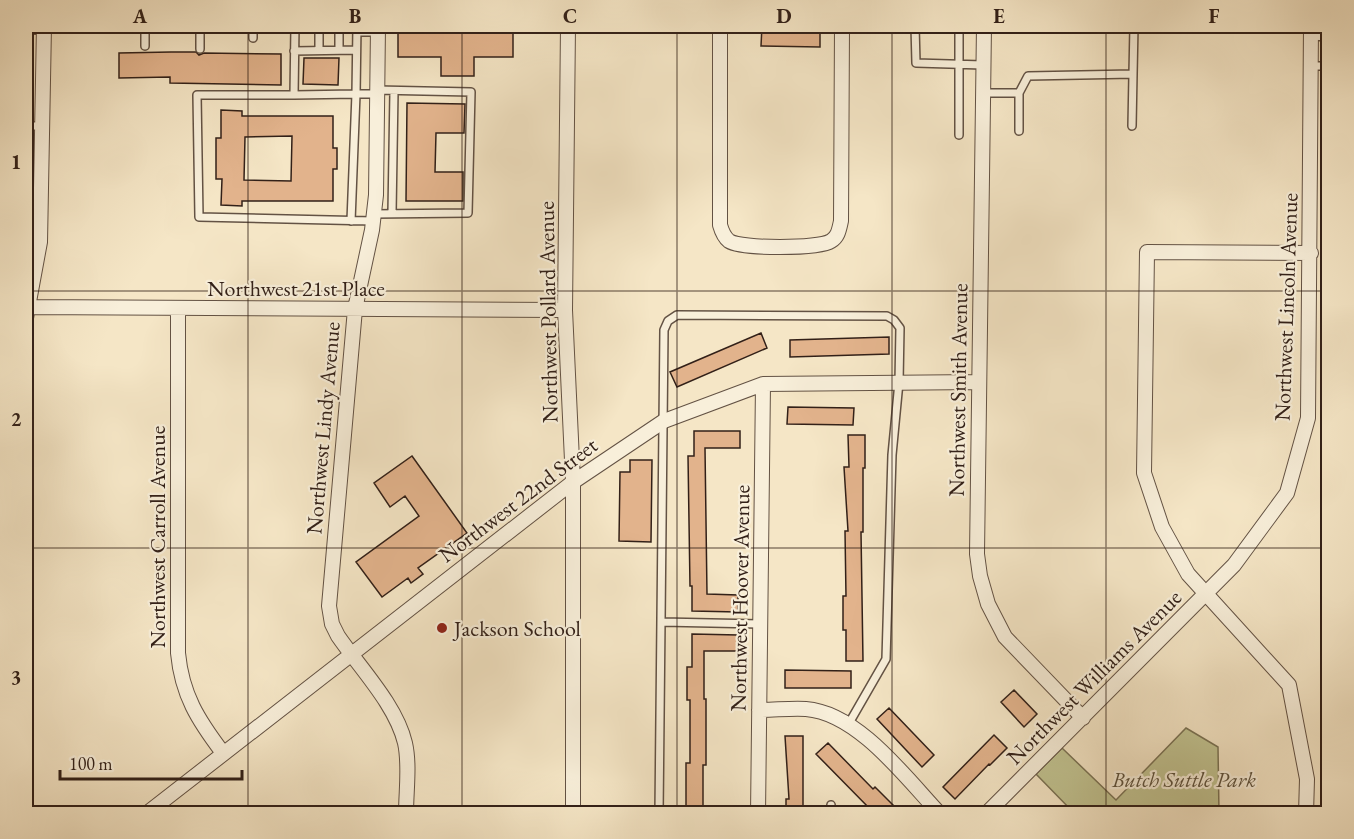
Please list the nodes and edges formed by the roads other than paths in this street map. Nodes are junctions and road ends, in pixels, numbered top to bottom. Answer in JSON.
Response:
{"nodes":[{"id":1,"x":145,"y":26,"type":"edge"},
{"id":2,"x":200,"y":26,"type":"edge"},
{"id":3,"x":253,"y":26,"type":"edge"},
{"id":4,"x":295,"y":26,"type":"edge"},
{"id":5,"x":568,"y":26,"type":"edge"},
{"id":6,"x":720,"y":26,"type":"edge"},
{"id":7,"x":842,"y":26,"type":"edge"},
{"id":8,"x":984,"y":26,"type":"edge"},
{"id":9,"x":1134,"y":26,"type":"edge"},
{"id":10,"x":1325,"y":26,"type":"edge"},
{"id":11,"x":915,"y":27,"type":"edge"},
{"id":12,"x":44,"y":28,"type":"edge"},
{"id":13,"x":357,"y":29,"type":"edge"},
{"id":14,"x":378,"y":29,"type":"edge"},
{"id":15,"x":26,"y":30,"type":"edge"},
{"id":16,"x":319,"y":32,"type":"dead end"},
{"id":17,"x":339,"y":33,"type":"dead end"},
{"id":18,"x":1319,"y":33,"type":"edge"},
{"id":19,"x":253,"y":39,"type":"dead end"},
{"id":20,"x":145,"y":46,"type":"dead end"},
{"id":21,"x":200,"y":49,"type":"dead end"},
{"id":22,"x":319,"y":50,"type":"junction"},
{"id":23,"x":339,"y":50,"type":"junction"},
{"id":24,"x":356,"y":50,"type":"junction"},
{"id":25,"x":294,"y":51,"type":"junction"},
{"id":26,"x":959,"y":64,"type":"junction"},
{"id":27,"x":983,"y":65,"type":"junction"},
{"id":28,"x":1311,"y":66,"type":"junction"},
{"id":29,"x":1329,"y":66,"type":"edge"},
{"id":30,"x":1132,"y":74,"type":"junction"},
{"id":31,"x":394,"y":91,"type":"junction"},
{"id":32,"x":377,"y":92,"type":"junction"},
{"id":33,"x":983,"y":93,"type":"junction"},
{"id":34,"x":1019,"y":93,"type":"junction"},
{"id":35,"x":356,"y":94,"type":"junction"},
{"id":36,"x":294,"y":95,"type":"junction"},
{"id":37,"x":26,"y":126,"type":"edge"},
{"id":38,"x":42,"y":126,"type":"junction"},
{"id":39,"x":1132,"y":126,"type":"dead end"},
{"id":40,"x":1019,"y":131,"type":"dead end"},
{"id":41,"x":959,"y":135,"type":"dead end"},
{"id":42,"x":32,"y":153,"type":"edge"},
{"id":43,"x":32,"y":191,"type":"edge"},
{"id":44,"x":392,"y":213,"type":"junction"},
{"id":45,"x":374,"y":217,"type":"junction"},
{"id":46,"x":32,"y":219,"type":"edge"},
{"id":47,"x":351,"y":221,"type":"junction"},
{"id":48,"x":1311,"y":253,"type":"junction"},
{"id":49,"x":178,"y":308,"type":"junction"},
{"id":50,"x":356,"y":309,"type":"junction"},
{"id":51,"x":565,"y":310,"type":"junction"},
{"id":52,"x":26,"y":313,"type":"edge"},
{"id":53,"x":899,"y":382,"type":"junction"},
{"id":54,"x":979,"y":382,"type":"junction"},
{"id":55,"x":763,"y":384,"type":"junction"},
{"id":56,"x":664,"y":421,"type":"junction"},
{"id":57,"x":573,"y":482,"type":"junction"},
{"id":58,"x":1206,"y":594,"type":"junction"},
{"id":59,"x":662,"y":622,"type":"junction"},
{"id":60,"x":760,"y":624,"type":"junction"},
{"id":61,"x":351,"y":655,"type":"junction"},
{"id":62,"x":759,"y":710,"type":"junction"},
{"id":63,"x":1083,"y":718,"type":"junction"},
{"id":64,"x":848,"y":725,"type":"junction"},
{"id":65,"x":223,"y":753,"type":"junction"},
{"id":66,"x":146,"y":813,"type":"edge"},
{"id":67,"x":406,"y":813,"type":"edge"},
{"id":68,"x":573,"y":813,"type":"edge"},
{"id":69,"x":659,"y":813,"type":"edge"},
{"id":70,"x":758,"y":813,"type":"edge"},
{"id":71,"x":940,"y":813,"type":"edge"},
{"id":72,"x":987,"y":813,"type":"edge"},
{"id":73,"x":1306,"y":813,"type":"edge"}],
"edges":[{"from":1,"to":20,"type":"lane"},
{"from":2,"to":21,"type":"lane"},
{"from":3,"to":19,"type":"lane"},
{"from":4,"to":25,"type":"lane"},
{"from":5,"to":51,"type":"street","name":"Northwest Pollard Avenue"},
{"from":6,"to":7,"type":"street"},
{"from":8,"to":27,"type":"street","name":"Northwest Smith Avenue"},
{"from":9,"to":30,"type":"lane"},
{"from":10,"to":18,"type":"lane"},
{"from":11,"to":26,"type":"lane"},
{"from":11,"to":26,"type":"lane"},
{"from":12,"to":15,"type":"lane"},
{"from":12,"to":38,"type":"street"},
{"from":13,"to":14,"type":"lane"},
{"from":13,"to":24,"type":"lane"},
{"from":14,"to":32,"type":"street","name":"Northwest Lindy Avenue"},
{"from":16,"to":22,"type":"lane"},
{"from":17,"to":23,"type":"lane"},
{"from":18,"to":28,"type":"street","name":"Northwest Lincoln Avenue"},
{"from":22,"to":23,"type":"lane"},
{"from":22,"to":25,"type":"lane"},
{"from":23,"to":24,"type":"lane"},
{"from":24,"to":35,"type":"lane"},
{"from":25,"to":36,"type":"lane"},
{"from":26,"to":27,"type":"lane"},
{"from":26,"to":41,"type":"lane"},
{"from":27,"to":33,"type":"street","name":"Northwest Smith Avenue"},
{"from":28,"to":29,"type":"lane"},
{"from":28,"to":48,"type":"street","name":"Northwest Lincoln Avenue"},
{"from":30,"to":34,"type":"lane"},
{"from":30,"to":39,"type":"lane"},
{"from":31,"to":32,"type":"lane"},
{"from":31,"to":44,"type":"lane"},
{"from":31,"to":44,"type":"lane"},
{"from":32,"to":35,"type":"lane"},
{"from":32,"to":45,"type":"street","name":"Northwest Lindy Avenue"},
{"from":33,"to":34,"type":"lane"},
{"from":33,"to":54,"type":"street","name":"Northwest Smith Avenue"},
{"from":34,"to":40,"type":"lane"},
{"from":35,"to":36,"type":"lane"},
{"from":35,"to":47,"type":"lane"},
{"from":36,"to":47,"type":"lane"},
{"from":37,"to":38,"type":"lane"},
{"from":38,"to":42,"type":"street"},
{"from":42,"to":43,"type":"street"},
{"from":43,"to":46,"type":"street"},
{"from":44,"to":45,"type":"lane"},
{"from":45,"to":47,"type":"lane"},
{"from":45,"to":50,"type":"street","name":"Northwest Lindy Avenue"},
{"from":46,"to":52,"type":"street"},
{"from":48,"to":58,"type":"street","name":"Northwest Lincoln Avenue"},
{"from":48,"to":58,"type":"street","name":"Northwest Williams Avenue"},
{"from":49,"to":50,"type":"street","name":"Northwest 21st Place"},
{"from":49,"to":52,"type":"street","name":"Northwest 21st Place"},
{"from":49,"to":65,"type":"street","name":"Northwest Carroll Avenue"},
{"from":50,"to":51,"type":"street","name":"Northwest 21st Place"},
{"from":50,"to":61,"type":"street","name":"Northwest Lindy Avenue"},
{"from":51,"to":57,"type":"street","name":"Northwest Pollard Avenue"},
{"from":53,"to":54,"type":"street","name":"Northwest 22nd Street"},
{"from":53,"to":55,"type":"street","name":"Northwest 22nd Street"},
{"from":53,"to":56,"type":"lane"},
{"from":53,"to":64,"type":"lane"},
{"from":54,"to":63,"type":"street","name":"Northwest Smith Avenue"},
{"from":55,"to":56,"type":"street","name":"Northwest 22nd Street"},
{"from":55,"to":60,"type":"street","name":"Northwest Hoover Avenue"},
{"from":56,"to":57,"type":"street","name":"Northwest 22nd Street"},
{"from":56,"to":59,"type":"lane"},
{"from":57,"to":61,"type":"street","name":"Northwest 22nd Street"},
{"from":57,"to":68,"type":"street","name":"Northwest Pollard Avenue"},
{"from":58,"to":63,"type":"street","name":"Northwest Williams Avenue"},
{"from":58,"to":73,"type":"street"},
{"from":59,"to":60,"type":"lane"},
{"from":59,"to":69,"type":"lane"},
{"from":60,"to":62,"type":"street","name":"Northwest Hoover Avenue"},
{"from":61,"to":65,"type":"street","name":"Northwest 22nd Street"},
{"from":61,"to":67,"type":"street","name":"Northwest Lindy Avenue"},
{"from":62,"to":64,"type":"street"},
{"from":62,"to":70,"type":"street","name":"Northwest Hoover Avenue"},
{"from":63,"to":72,"type":"street","name":"Northwest Williams Avenue"},
{"from":64,"to":71,"type":"street"},
{"from":65,"to":66,"type":"street","name":"Northwest 22nd Street"}]}
